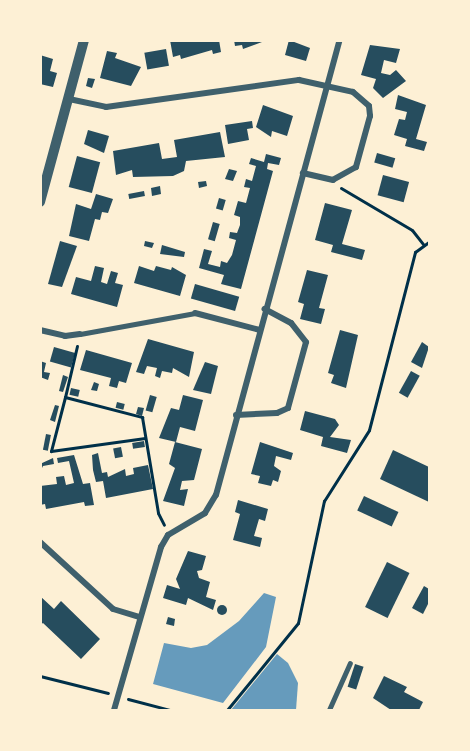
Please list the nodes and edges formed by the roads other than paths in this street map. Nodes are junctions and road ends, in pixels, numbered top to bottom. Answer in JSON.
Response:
{"nodes":[{"id":1,"x":84,"y":40,"type":"edge"},
{"id":2,"x":340,"y":40,"type":"edge"},
{"id":3,"x":328,"y":84,"type":"junction"},
{"id":4,"x":69,"y":99,"type":"junction"},
{"id":5,"x":303,"y":173,"type":"junction"},
{"id":6,"x":40,"y":202,"type":"edge"},
{"id":7,"x":265,"y":309,"type":"junction"},
{"id":8,"x":195,"y":314,"type":"joint"},
{"id":9,"x":40,"y":330,"type":"edge"},
{"id":10,"x":260,"y":330,"type":"junction"},
{"id":11,"x":80,"y":334,"type":"joint"},
{"id":12,"x":236,"y":415,"type":"junction"},
{"id":13,"x":40,"y":542,"type":"edge"},
{"id":14,"x":140,"y":617,"type":"junction"},
{"id":15,"x":350,"y":663,"type":"dead end"},
{"id":16,"x":114,"y":711,"type":"edge"},
{"id":17,"x":329,"y":711,"type":"edge"}],
"edges":[{"from":1,"to":4,"type":"street"},
{"from":2,"to":3,"type":"street"},
{"from":3,"to":4,"type":"street"},
{"from":3,"to":5,"type":"street"},
{"from":3,"to":5,"type":"street"},
{"from":4,"to":6,"type":"street"},
{"from":5,"to":7,"type":"street"},
{"from":7,"to":10,"type":"street"},
{"from":7,"to":12,"type":"street"},
{"from":8,"to":10,"type":"street"},
{"from":8,"to":11,"type":"street"},
{"from":9,"to":11,"type":"street"},
{"from":10,"to":12,"type":"street"},
{"from":12,"to":14,"type":"street"},
{"from":13,"to":14,"type":"street"},
{"from":14,"to":16,"type":"street"},
{"from":15,"to":17,"type":"lane"}]}
